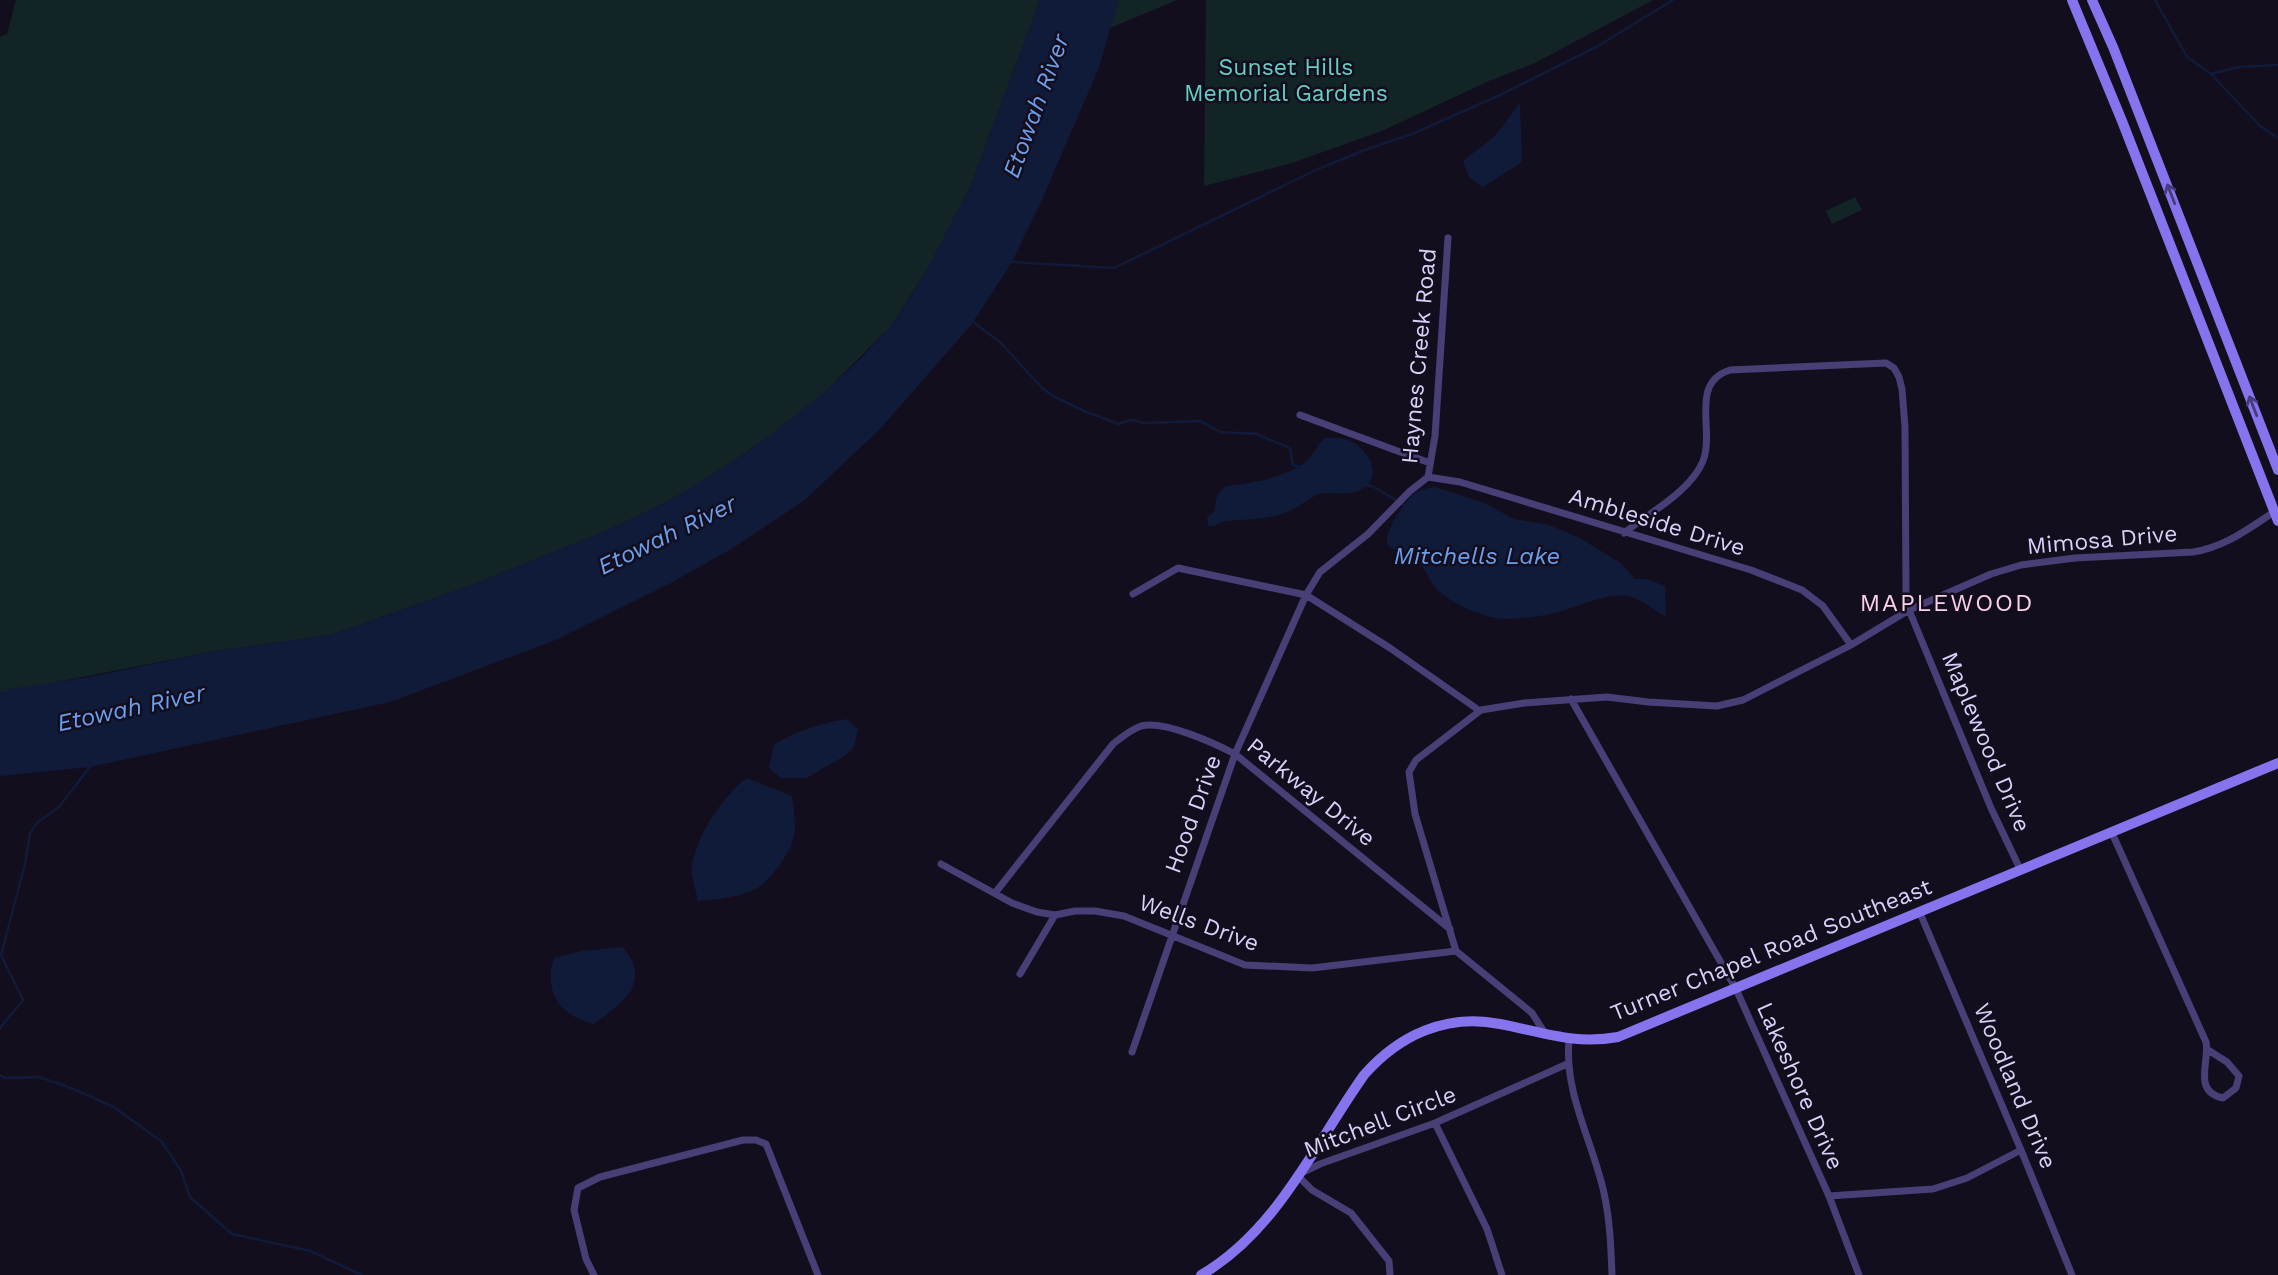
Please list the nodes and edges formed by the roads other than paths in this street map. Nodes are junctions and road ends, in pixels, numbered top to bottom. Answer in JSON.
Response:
{"nodes":[{"id":1,"x":2072,"y":0,"type":"edge"},
{"id":2,"x":2092,"y":0,"type":"edge"},
{"id":3,"x":1448,"y":238,"type":"dead end"},
{"id":4,"x":1300,"y":415,"type":"dead end"},
{"id":5,"x":1430,"y":463,"type":"junction"},
{"id":6,"x":2278,"y":470,"type":"edge"},
{"id":7,"x":1428,"y":477,"type":"junction"},
{"id":8,"x":2277,"y":514,"type":"edge"},
{"id":9,"x":1624,"y":533,"type":"junction"},
{"id":10,"x":1133,"y":594,"type":"dead end"},
{"id":11,"x":1306,"y":596,"type":"junction"},
{"id":12,"x":1909,"y":610,"type":"junction"},
{"id":13,"x":1851,"y":645,"type":"junction"},
{"id":14,"x":1571,"y":699,"type":"junction"},
{"id":15,"x":1480,"y":711,"type":"junction"},
{"id":16,"x":1235,"y":754,"type":"junction"},
{"id":17,"x":2278,"y":763,"type":"edge"},
{"id":18,"x":2112,"y":833,"type":"junction"},
{"id":19,"x":941,"y":864,"type":"dead end"},
{"id":20,"x":2021,"y":871,"type":"junction"},
{"id":21,"x":995,"y":893,"type":"junction"},
{"id":22,"x":1920,"y":913,"type":"junction"},
{"id":23,"x":1055,"y":915,"type":"junction"},
{"id":24,"x":1451,"y":930,"type":"junction"},
{"id":25,"x":1171,"y":934,"type":"junction"},
{"id":26,"x":1456,"y":951,"type":"junction"},
{"id":27,"x":1020,"y":974,"type":"dead end"},
{"id":28,"x":1736,"y":989,"type":"junction"},
{"id":29,"x":1546,"y":1035,"type":"junction"},
{"id":30,"x":1569,"y":1040,"type":"junction"},
{"id":31,"x":2208,"y":1050,"type":"junction"},
{"id":32,"x":1132,"y":1052,"type":"dead end"},
{"id":33,"x":1567,"y":1064,"type":"junction"},
{"id":34,"x":1435,"y":1123,"type":"junction"},
{"id":35,"x":2021,"y":1150,"type":"junction"},
{"id":36,"x":1297,"y":1175,"type":"junction"},
{"id":37,"x":1829,"y":1196,"type":"junction"},
{"id":38,"x":594,"y":1275,"type":"edge"},
{"id":39,"x":818,"y":1275,"type":"edge"},
{"id":40,"x":1201,"y":1275,"type":"edge"},
{"id":41,"x":1390,"y":1275,"type":"edge"},
{"id":42,"x":1502,"y":1275,"type":"edge"},
{"id":43,"x":1612,"y":1275,"type":"edge"},
{"id":44,"x":1859,"y":1275,"type":"edge"},
{"id":45,"x":2071,"y":1275,"type":"edge"}],
"edges":[{"from":1,"to":8,"type":"street"},
{"from":6,"to":2,"type":"street","one_way":true},
{"from":3,"to":5,"type":"street","name":"Haynes Creek Road"},
{"from":4,"to":5,"type":"street"},
{"from":5,"to":7,"type":"street","name":"Haynes Creek Road"},
{"from":7,"to":9,"type":"street","name":"Ambleside Drive"},
{"from":7,"to":11,"type":"street"},
{"from":8,"to":12,"type":"street","name":"Mimosa Drive"},
{"from":9,"to":12,"type":"street","name":"Maplewood Drive"},
{"from":9,"to":13,"type":"street","name":"Ambleside Drive"},
{"from":10,"to":11,"type":"street"},
{"from":11,"to":15,"type":"street"},
{"from":11,"to":16,"type":"street","name":"Hood Drive"},
{"from":12,"to":13,"type":"street","name":"Mimosa Drive"},
{"from":12,"to":20,"type":"street","name":"Maplewood Drive"},
{"from":13,"to":14,"type":"street","name":"Mimosa Drive"},
{"from":14,"to":15,"type":"street","name":"Mimosa Drive"},
{"from":14,"to":28,"type":"street","name":"Lakeshore Drive"},
{"from":15,"to":24,"type":"street","name":"Mimosa Drive"},
{"from":16,"to":21,"type":"street","name":"Parkway Drive"},
{"from":16,"to":24,"type":"street","name":"Parkway Drive"},
{"from":16,"to":25,"type":"street","name":"Hood Drive"},
{"from":17,"to":18,"type":"street","name":"Turner Chapel Road Southeast"},
{"from":18,"to":20,"type":"street","name":"Turner Chapel Road Southeast"},
{"from":18,"to":31,"type":"street"},
{"from":19,"to":21,"type":"street","name":"Wells Drive"},
{"from":20,"to":22,"type":"street","name":"Turner Chapel Road Southeast"},
{"from":21,"to":23,"type":"street","name":"Wells Drive"},
{"from":22,"to":28,"type":"street","name":"Turner Chapel Road Southeast"},
{"from":22,"to":35,"type":"street","name":"Woodland Drive"},
{"from":23,"to":25,"type":"street","name":"Wells Drive"},
{"from":23,"to":27,"type":"street"},
{"from":24,"to":26,"type":"street","name":"Mimosa Drive"},
{"from":25,"to":26,"type":"street","name":"Wells Drive"},
{"from":25,"to":32,"type":"street","name":"Hood Drive"},
{"from":26,"to":29,"type":"street"},
{"from":28,"to":30,"type":"street","name":"Turner Chapel Road Southeast"},
{"from":28,"to":37,"type":"street","name":"Lakeshore Drive"},
{"from":29,"to":30,"type":"street","name":"Turner Chapel Road Southeast"},
{"from":29,"to":36,"type":"street","name":"Turner Chapel Road Southeast"},
{"from":30,"to":33,"type":"street"},
{"from":31,"to":31,"type":"street"},
{"from":33,"to":34,"type":"street","name":"Mitchell Circle"},
{"from":33,"to":43,"type":"street"},
{"from":34,"to":36,"type":"street","name":"Mitchell Circle"},
{"from":34,"to":42,"type":"street"},
{"from":35,"to":37,"type":"street"},
{"from":35,"to":45,"type":"street","name":"Woodland Drive"},
{"from":36,"to":40,"type":"street","name":"Turner Chapel Road Southeast"},
{"from":36,"to":41,"type":"street","name":"Mitchell Circle"},
{"from":37,"to":44,"type":"street","name":"Lakeshore Drive"},
{"from":38,"to":39,"type":"street"}]}
